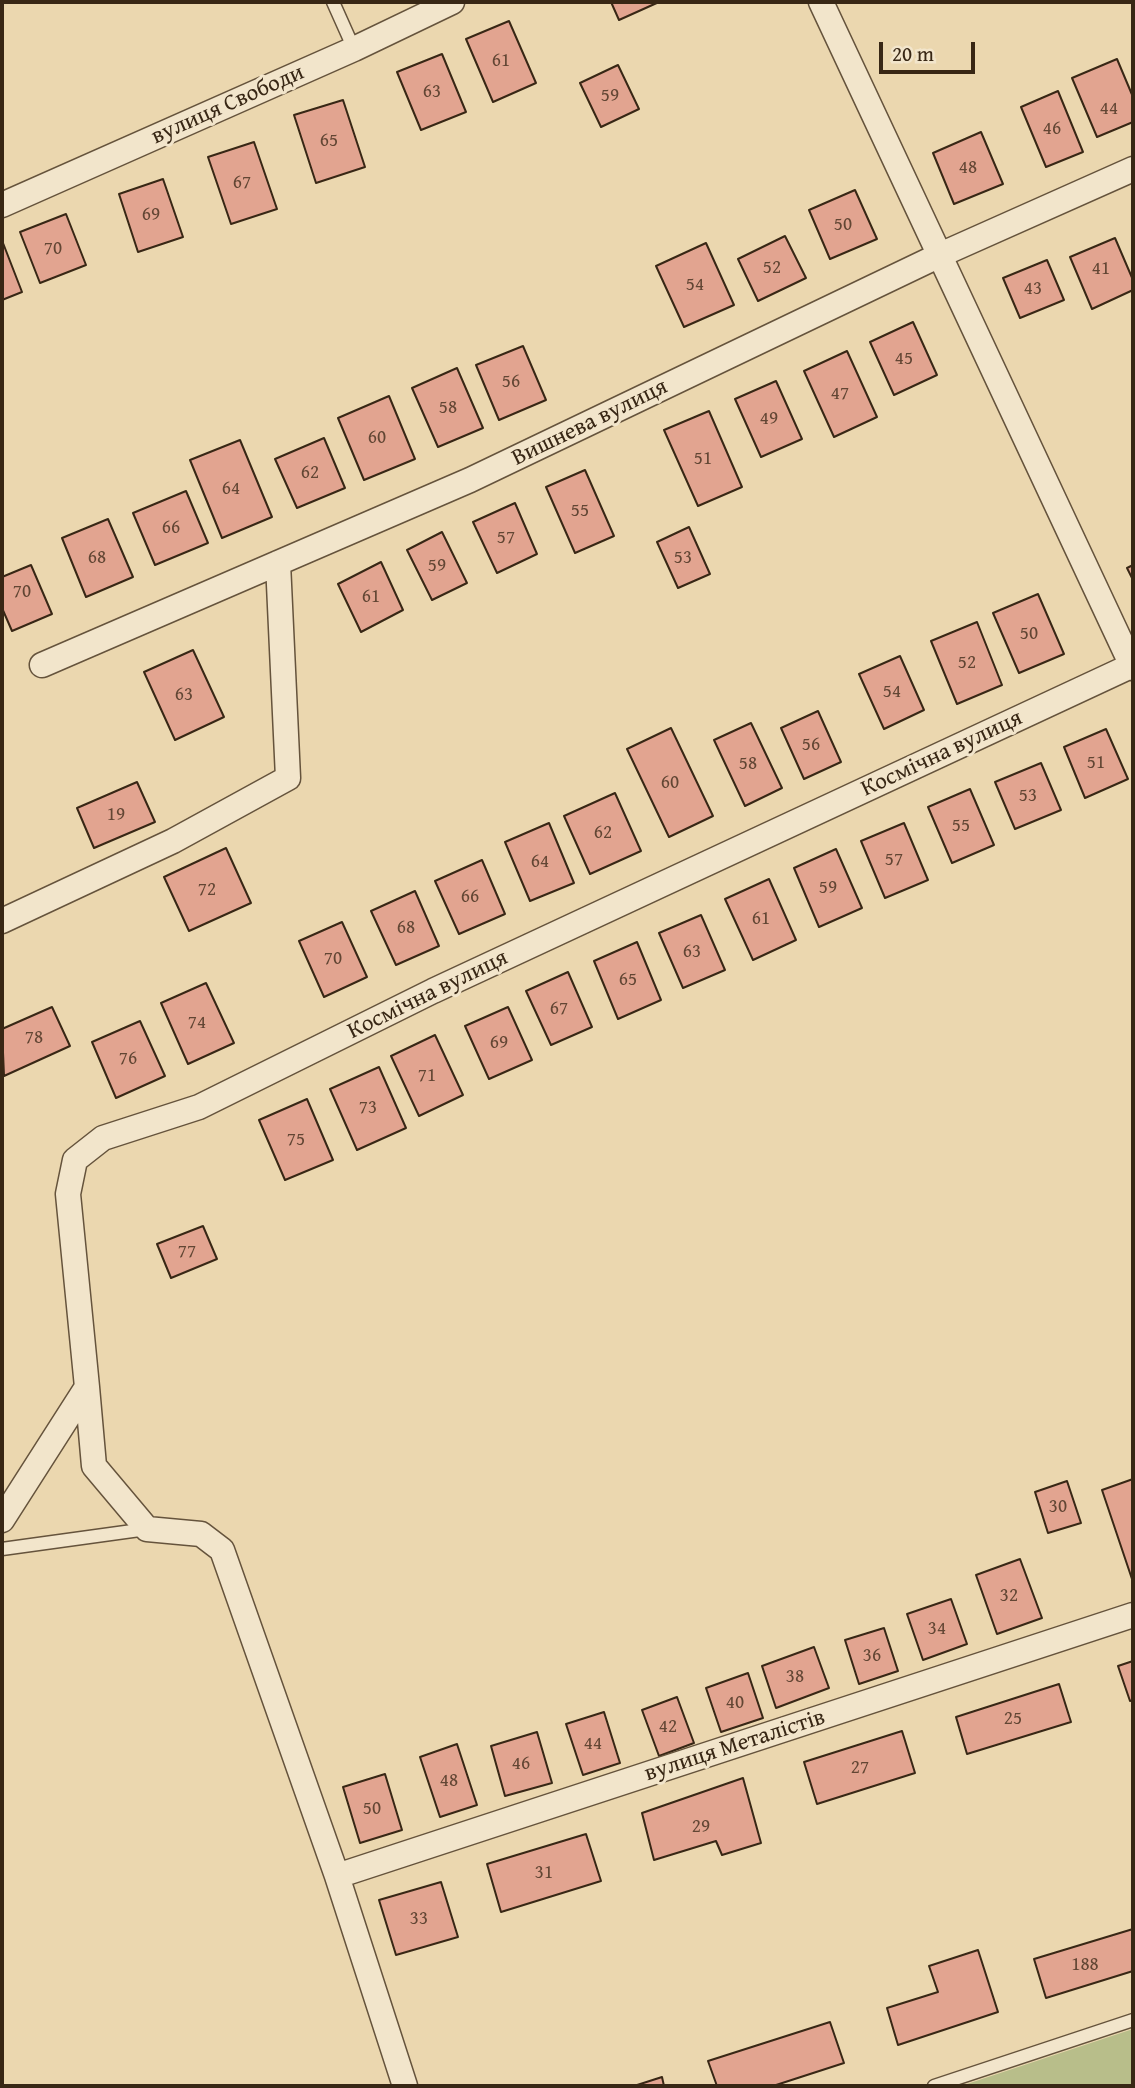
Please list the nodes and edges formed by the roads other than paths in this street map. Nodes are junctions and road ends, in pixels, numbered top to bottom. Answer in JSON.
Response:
{"nodes":[{"id":1,"x":333,"y":2,"type":"edge"},
{"id":2,"x":452,"y":2,"type":"edge"},
{"id":3,"x":821,"y":2,"type":"edge"},
{"id":4,"x":354,"y":49,"type":"junction"},
{"id":5,"x":1133,"y":169,"type":"edge"},
{"id":6,"x":2,"y":205,"type":"edge"},
{"id":7,"x":940,"y":255,"type":"junction"},
{"id":8,"x":278,"y":563,"type":"junction"},
{"id":9,"x":42,"y":665,"type":"dead end"},
{"id":10,"x":1133,"y":666,"type":"edge"},
{"id":11,"x":2,"y":921,"type":"edge"},
{"id":12,"x":87,"y":1387,"type":"junction"},
{"id":13,"x":2,"y":1520,"type":"edge"},
{"id":14,"x":147,"y":1529,"type":"junction"},
{"id":15,"x":2,"y":1549,"type":"edge"},
{"id":16,"x":1133,"y":1615,"type":"edge"},
{"id":17,"x":337,"y":1877,"type":"junction"},
{"id":18,"x":1133,"y":2020,"type":"edge"},
{"id":19,"x":405,"y":2086,"type":"edge"},
{"id":20,"x":934,"y":2086,"type":"edge"}],
"edges":[{"from":1,"to":4,"type":"lane"},
{"from":2,"to":4,"type":"street","name":"вулиця Свободи"},
{"from":3,"to":7,"type":"street"},
{"from":4,"to":6,"type":"street","name":"вулиця Свободи"},
{"from":5,"to":7,"type":"street","name":"Вишнева вулиця"},
{"from":7,"to":8,"type":"street","name":"Вишнева вулиця"},
{"from":7,"to":10,"type":"street"},
{"from":8,"to":9,"type":"street","name":"Вишнева вулиця"},
{"from":8,"to":11,"type":"street"},
{"from":10,"to":12,"type":"street","name":"Космічна вулиця"},
{"from":12,"to":13,"type":"street"},
{"from":12,"to":14,"type":"street","name":"Космічна вулиця"},
{"from":14,"to":15,"type":"lane"},
{"from":14,"to":17,"type":"street"},
{"from":16,"to":17,"type":"street","name":"вулиця Металістів"},
{"from":17,"to":19,"type":"street"},
{"from":18,"to":20,"type":"lane"}]}
